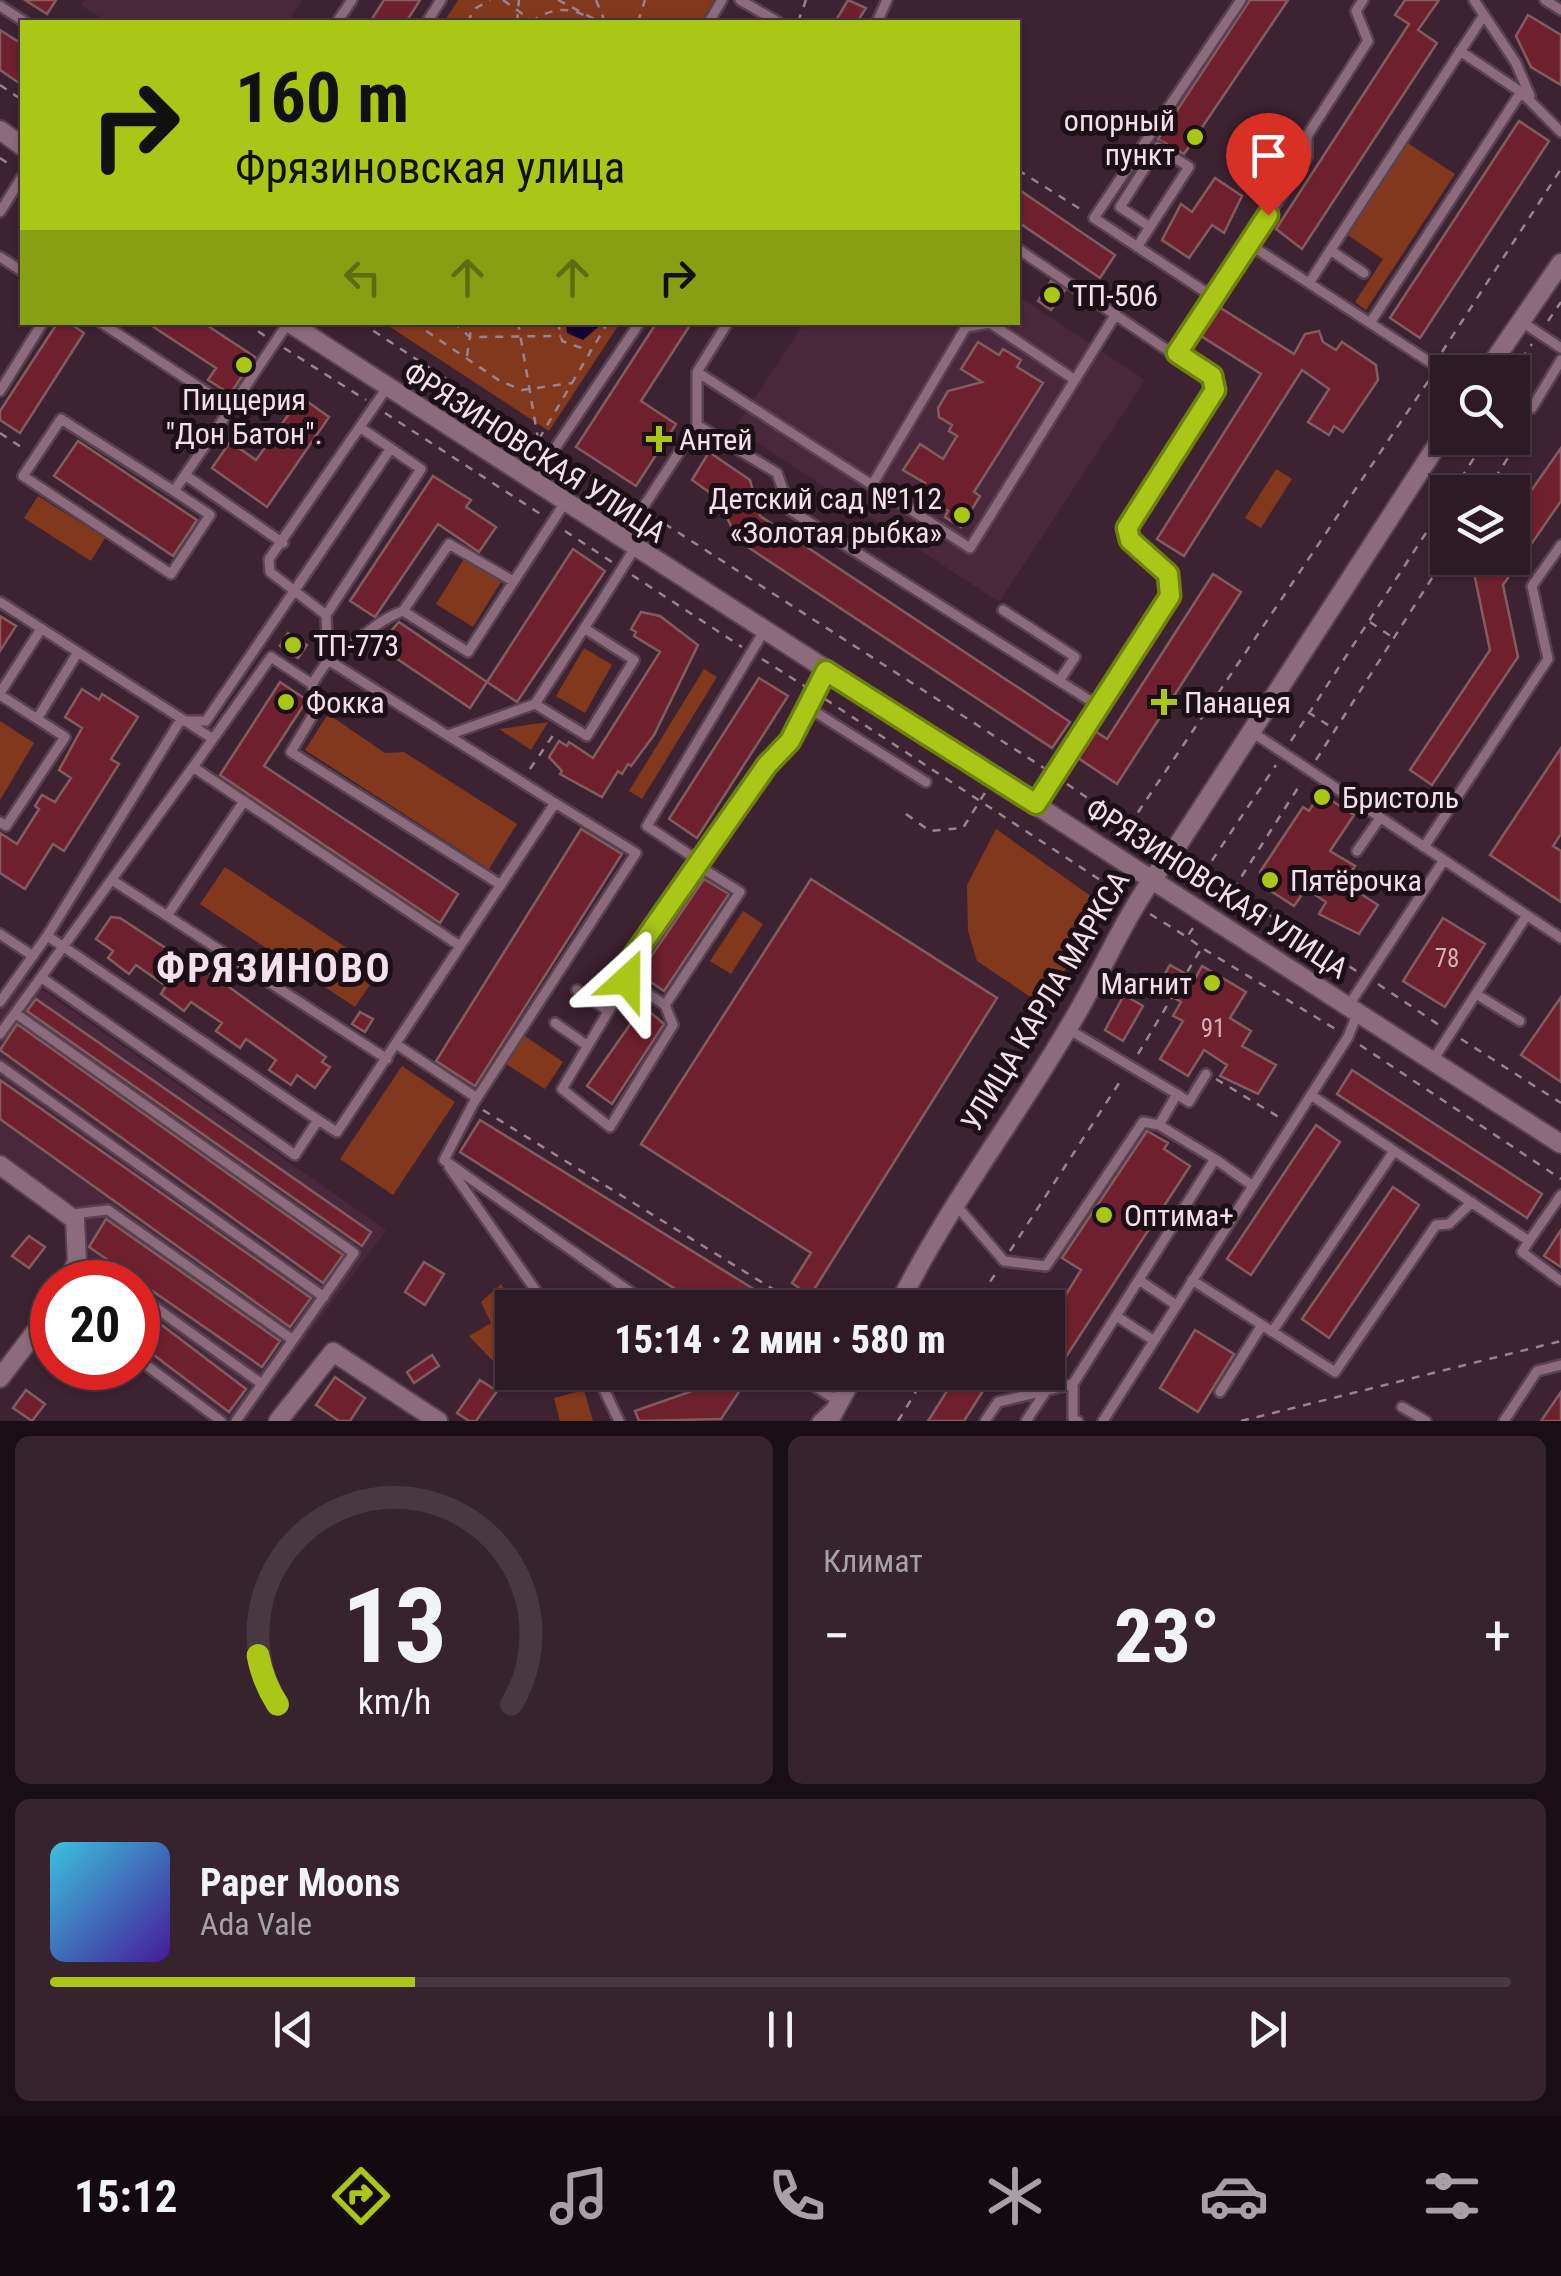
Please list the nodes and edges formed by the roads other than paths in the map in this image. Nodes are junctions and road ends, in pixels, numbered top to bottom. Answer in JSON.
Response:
{"nodes":[{"id":1,"x":740,"y":0,"type":"edge"},
{"id":2,"x":1241,"y":0,"type":"edge"},
{"id":3,"x":1362,"y":0,"type":"edge"},
{"id":4,"x":1474,"y":0,"type":"edge"},
{"id":5,"x":1545,"y":0,"type":"edge"},
{"id":6,"x":0,"y":3,"type":"edge"},
{"id":7,"x":1561,"y":10,"type":"edge"},
{"id":8,"x":1482,"y":18,"type":"junction"},
{"id":9,"x":22,"y":20,"type":"edge"},
{"id":10,"x":775,"y":20,"type":"edge"},
{"id":11,"x":1460,"y":51,"type":"junction"},
{"id":12,"x":1522,"y":92,"type":"junction"},
{"id":13,"x":1534,"y":105,"type":"junction"},
{"id":14,"x":1561,"y":132,"type":"edge"},
{"id":15,"x":20,"y":178,"type":"edge"},
{"id":16,"x":0,"y":211,"type":"edge"},
{"id":17,"x":1150,"y":227,"type":"junction"},
{"id":18,"x":1250,"y":244,"type":"junction"},
{"id":19,"x":1137,"y":247,"type":"junction"},
{"id":20,"x":1330,"y":250,"type":"junction"},
{"id":21,"x":1020,"y":251,"type":"edge"},
{"id":22,"x":1561,"y":264,"type":"edge"},
{"id":23,"x":1364,"y":272,"type":"dead end"},
{"id":24,"x":1308,"y":283,"type":"junction"},
{"id":25,"x":1213,"y":297,"type":"junction"},
{"id":26,"x":1116,"y":314,"type":"junction"},
{"id":27,"x":1522,"y":322,"type":"junction"},
{"id":28,"x":1370,"y":323,"type":"junction"},
{"id":29,"x":41,"y":325,"type":"edge"},
{"id":30,"x":105,"y":325,"type":"edge"},
{"id":31,"x":287,"y":325,"type":"edge"},
{"id":32,"x":291,"y":325,"type":"edge"},
{"id":33,"x":638,"y":325,"type":"edge"},
{"id":34,"x":726,"y":325,"type":"edge"},
{"id":35,"x":978,"y":325,"type":"edge"},
{"id":36,"x":993,"y":325,"type":"edge"},
{"id":37,"x":1561,"y":348,"type":"edge"},
{"id":38,"x":1177,"y":353,"type":"junction"},
{"id":39,"x":1498,"y":355,"type":"edge"},
{"id":40,"x":1561,"y":360,"type":"edge"},
{"id":41,"x":1430,"y":363,"type":"edge"},
{"id":42,"x":697,"y":372,"type":"junction"},
{"id":43,"x":1075,"y":380,"type":"junction"},
{"id":44,"x":386,"y":388,"type":"junction"},
{"id":45,"x":0,"y":391,"type":"edge"},
{"id":46,"x":230,"y":408,"type":"junction"},
{"id":47,"x":1532,"y":408,"type":"dead end"},
{"id":48,"x":697,"y":425,"type":"junction"},
{"id":49,"x":361,"y":428,"type":"junction"},
{"id":50,"x":391,"y":448,"type":"junction"},
{"id":51,"x":1431,"y":455,"type":"edge"},
{"id":52,"x":185,"y":476,"type":"junction"},
{"id":53,"x":532,"y":483,"type":"junction"},
{"id":54,"x":872,"y":485,"type":"junction"},
{"id":55,"x":174,"y":491,"type":"junction"},
{"id":56,"x":220,"y":500,"type":"junction"},
{"id":57,"x":564,"y":504,"type":"junction"},
{"id":58,"x":210,"y":516,"type":"junction"},
{"id":59,"x":283,"y":543,"type":"junction"},
{"id":60,"x":628,"y":545,"type":"junction"},
{"id":61,"x":1561,"y":545,"type":"edge"},
{"id":62,"x":513,"y":581,"type":"junction"},
{"id":63,"x":290,"y":591,"type":"junction"},
{"id":64,"x":0,"y":602,"type":"edge"},
{"id":65,"x":1003,"y":610,"type":"dead end"},
{"id":66,"x":403,"y":611,"type":"junction"},
{"id":67,"x":326,"y":615,"type":"junction"},
{"id":68,"x":41,"y":628,"type":"junction"},
{"id":69,"x":584,"y":628,"type":"junction"},
{"id":70,"x":764,"y":631,"type":"junction"},
{"id":71,"x":78,"y":652,"type":"junction"},
{"id":72,"x":328,"y":660,"type":"junction"},
{"id":73,"x":826,"y":671,"type":"junction"},
{"id":74,"x":1059,"y":681,"type":"junction"},
{"id":75,"x":312,"y":684,"type":"junction"},
{"id":76,"x":0,"y":694,"type":"edge"},
{"id":77,"x":535,"y":704,"type":"junction"},
{"id":78,"x":1097,"y":705,"type":"junction"},
{"id":79,"x":809,"y":708,"type":"junction"},
{"id":80,"x":36,"y":718,"type":"junction"},
{"id":81,"x":180,"y":721,"type":"junction"},
{"id":82,"x":1252,"y":732,"type":"junction"},
{"id":83,"x":448,"y":735,"type":"junction"},
{"id":84,"x":210,"y":737,"type":"junction"},
{"id":85,"x":192,"y":767,"type":"junction"},
{"id":86,"x":926,"y":782,"type":"dead end"},
{"id":87,"x":244,"y":802,"type":"junction"},
{"id":88,"x":555,"y":803,"type":"junction"},
{"id":89,"x":1036,"y":804,"type":"junction"},
{"id":90,"x":1380,"y":818,"type":"junction"},
{"id":91,"x":0,"y":822,"type":"edge"},
{"id":92,"x":1424,"y":847,"type":"junction"},
{"id":93,"x":1358,"y":851,"type":"dead end"},
{"id":94,"x":1444,"y":860,"type":"junction"},
{"id":95,"x":698,"y":863,"type":"junction"},
{"id":96,"x":1150,"y":879,"type":"junction"},
{"id":97,"x":112,"y":880,"type":"junction"},
{"id":98,"x":501,"y":885,"type":"junction"},
{"id":99,"x":1527,"y":915,"type":"junction"},
{"id":100,"x":167,"y":916,"type":"junction"},
{"id":101,"x":0,"y":934,"type":"edge"},
{"id":102,"x":47,"y":936,"type":"junction"},
{"id":103,"x":1561,"y":938,"type":"edge"},
{"id":104,"x":460,"y":946,"type":"junction"},
{"id":105,"x":64,"y":947,"type":"junction"},
{"id":106,"x":33,"y":956,"type":"junction"},
{"id":107,"x":42,"y":978,"type":"junction"},
{"id":108,"x":627,"y":980,"type":"junction"},
{"id":109,"x":578,"y":990,"type":"dead end"},
{"id":110,"x":1476,"y":994,"type":"junction"},
{"id":111,"x":0,"y":1002,"type":"edge"},
{"id":112,"x":665,"y":1004,"type":"junction"},
{"id":113,"x":1354,"y":1009,"type":"junction"},
{"id":114,"x":608,"y":1010,"type":"junction"},
{"id":115,"x":15,"y":1013,"type":"junction"},
{"id":116,"x":1520,"y":1021,"type":"dead end"},
{"id":117,"x":555,"y":1023,"type":"dead end"},
{"id":118,"x":1068,"y":1029,"type":"junction"},
{"id":119,"x":0,"y":1034,"type":"edge"},
{"id":120,"x":396,"y":1044,"type":"junction"},
{"id":121,"x":586,"y":1044,"type":"junction"},
{"id":122,"x":387,"y":1058,"type":"junction"},
{"id":123,"x":1433,"y":1060,"type":"junction"},
{"id":124,"x":0,"y":1066,"type":"edge"},
{"id":125,"x":1206,"y":1074,"type":"road end"},
{"id":126,"x":1177,"y":1094,"type":"junction"},
{"id":127,"x":1311,"y":1095,"type":"junction"},
{"id":128,"x":475,"y":1101,"type":"junction"},
{"id":129,"x":318,"y":1120,"type":"junction"},
{"id":130,"x":1159,"y":1125,"type":"junction"},
{"id":131,"x":1559,"y":1139,"type":"edge"},
{"id":132,"x":1394,"y":1151,"type":"junction"},
{"id":133,"x":1215,"y":1159,"type":"junction"},
{"id":134,"x":444,"y":1160,"type":"junction"},
{"id":135,"x":0,"y":1165,"type":"edge"},
{"id":136,"x":1252,"y":1186,"type":"junction"},
{"id":137,"x":1561,"y":1196,"type":"edge"},
{"id":138,"x":1472,"y":1202,"type":"junction"},
{"id":139,"x":954,"y":1203,"type":"junction"},
{"id":140,"x":67,"y":1215,"type":"junction"},
{"id":141,"x":1530,"y":1242,"type":"junction"},
{"id":142,"x":77,"y":1260,"type":"edge"},
{"id":143,"x":1139,"y":1280,"type":"junction"},
{"id":144,"x":1192,"y":1280,"type":"junction"},
{"id":145,"x":1561,"y":1281,"type":"edge"},
{"id":146,"x":535,"y":1290,"type":"edge"},
{"id":147,"x":628,"y":1290,"type":"edge"},
{"id":148,"x":906,"y":1290,"type":"edge"},
{"id":149,"x":324,"y":1297,"type":"junction"},
{"id":150,"x":1176,"y":1305,"type":"junction"},
{"id":151,"x":160,"y":1311,"type":"edge"},
{"id":152,"x":1116,"y":1316,"type":"junction"},
{"id":153,"x":1262,"y":1325,"type":"junction"},
{"id":154,"x":1272,"y":1332,"type":"junction"},
{"id":155,"x":30,"y":1339,"type":"edge"},
{"id":156,"x":293,"y":1340,"type":"junction"},
{"id":157,"x":1153,"y":1340,"type":"junction"},
{"id":158,"x":1561,"y":1365,"type":"edge"},
{"id":159,"x":160,"y":1375,"type":"edge"},
{"id":160,"x":0,"y":1378,"type":"edge"},
{"id":161,"x":262,"y":1384,"type":"junction"},
{"id":162,"x":1074,"y":1384,"type":"junction"},
{"id":163,"x":604,"y":1390,"type":"edge"},
{"id":164,"x":821,"y":1390,"type":"edge"},
{"id":165,"x":845,"y":1390,"type":"edge"},
{"id":166,"x":1046,"y":1391,"type":"junction"},
{"id":167,"x":1220,"y":1392,"type":"dead end"},
{"id":168,"x":838,"y":1401,"type":"junction"},
{"id":169,"x":1402,"y":1406,"type":"dead end"},
{"id":170,"x":287,"y":1418,"type":"edge"},
{"id":171,"x":221,"y":1421,"type":"edge"},
{"id":172,"x":236,"y":1421,"type":"edge"},
{"id":173,"x":438,"y":1421,"type":"edge"},
{"id":174,"x":618,"y":1421,"type":"edge"},
{"id":175,"x":817,"y":1421,"type":"edge"},
{"id":176,"x":830,"y":1421,"type":"edge"},
{"id":177,"x":985,"y":1421,"type":"edge"},
{"id":178,"x":1026,"y":1421,"type":"edge"},
{"id":179,"x":1078,"y":1421,"type":"edge"},
{"id":180,"x":1103,"y":1421,"type":"edge"},
{"id":181,"x":1426,"y":1421,"type":"edge"},
{"id":182,"x":1504,"y":1421,"type":"edge"}],
"edges":[{"from":1,"to":10,"type":"lane"},
{"from":2,"to":19,"type":"lane"},
{"from":3,"to":18,"type":"lane"},
{"from":4,"to":8,"type":"lane"},
{"from":5,"to":7,"type":"lane"},
{"from":6,"to":9,"type":"lane"},
{"from":8,"to":11,"type":"lane"},
{"from":8,"to":13,"type":"lane"},
{"from":11,"to":12,"type":"lane"},
{"from":11,"to":20,"type":"lane"},
{"from":12,"to":13,"type":"lane"},
{"from":12,"to":28,"type":"lane"},
{"from":13,"to":14,"type":"lane"},
{"from":15,"to":16,"type":"lane"},
{"from":17,"to":17,"type":"lane"},
{"from":17,"to":19,"type":"lane"},
{"from":18,"to":24,"type":"lane"},
{"from":18,"to":25,"type":"lane"},
{"from":19,"to":25,"type":"lane"},
{"from":20,"to":23,"type":"lane"},
{"from":20,"to":24,"type":"lane"},
{"from":21,"to":26,"type":"lane"},
{"from":22,"to":27,"type":"street"},
{"from":24,"to":28,"type":"lane"},
{"from":25,"to":38,"type":"lane"},
{"from":26,"to":38,"type":"lane"},
{"from":26,"to":43,"type":"lane"},
{"from":27,"to":37,"type":"lane"},
{"from":27,"to":39,"type":"street"},
{"from":28,"to":41,"type":"lane"},
{"from":29,"to":45,"type":"lane"},
{"from":30,"to":46,"type":"lane"},
{"from":31,"to":46,"type":"lane"},
{"from":32,"to":44,"type":"street","name":"ФРЯЗИНОВСКАЯ УЛИЦА"},
{"from":33,"to":53,"type":"lane"},
{"from":34,"to":42,"type":"lane"},
{"from":35,"to":54,"type":"lane"},
{"from":36,"to":43,"type":"lane"},
{"from":38,"to":78,"type":"lane"},
{"from":40,"to":47,"type":"lane"},
{"from":42,"to":48,"type":"lane"},
{"from":42,"to":54,"type":"lane"},
{"from":43,"to":54,"type":"lane"},
{"from":44,"to":49,"type":"lane"},
{"from":44,"to":53,"type":"street","name":"ФРЯЗИНОВСКАЯ УЛИЦА"},
{"from":46,"to":52,"type":"lane"},
{"from":48,"to":60,"type":"lane"},
{"from":48,"to":74,"type":"lane"},
{"from":49,"to":50,"type":"lane"},
{"from":49,"to":59,"type":"lane"},
{"from":50,"to":63,"type":"lane"},
{"from":50,"to":67,"type":"lane"},
{"from":51,"to":82,"type":"street","name":"УЛИЦА КАРЛА МАРКСА"},
{"from":52,"to":55,"type":"lane"},
{"from":52,"to":56,"type":"lane"},
{"from":53,"to":57,"type":"street","name":"ФРЯЗИНОВСКАЯ УЛИЦА"},
{"from":55,"to":58,"type":"lane"},
{"from":55,"to":58,"type":"lane"},
{"from":56,"to":58,"type":"lane"},
{"from":56,"to":59,"type":"lane"},
{"from":57,"to":60,"type":"street","name":"ФРЯЗИНОВСКАЯ УЛИЦА"},
{"from":57,"to":62,"type":"lane"},
{"from":59,"to":63,"type":"lane"},
{"from":60,"to":69,"type":"lane"},
{"from":60,"to":70,"type":"street","name":"ФРЯЗИНОВСКАЯ УЛИЦА"},
{"from":61,"to":92,"type":"lane"},
{"from":62,"to":66,"type":"lane"},
{"from":62,"to":66,"type":"lane"},
{"from":63,"to":67,"type":"lane"},
{"from":63,"to":81,"type":"lane"},
{"from":64,"to":68,"type":"lane"},
{"from":65,"to":74,"type":"lane"},
{"from":66,"to":72,"type":"lane"},
{"from":67,"to":72,"type":"lane"},
{"from":68,"to":71,"type":"lane"},
{"from":68,"to":76,"type":"lane"},
{"from":69,"to":77,"type":"lane"},
{"from":69,"to":77,"type":"lane"},
{"from":70,"to":73,"type":"street","name":"ФРЯЗИНОВСКАЯ УЛИЦА"},
{"from":70,"to":95,"type":"lane"},
{"from":71,"to":80,"type":"lane"},
{"from":71,"to":81,"type":"lane"},
{"from":72,"to":75,"type":"lane"},
{"from":72,"to":83,"type":"lane"},
{"from":73,"to":79,"type":"lane"},
{"from":73,"to":89,"type":"street","name":"ФРЯЗИНОВСКАЯ УЛИЦА"},
{"from":74,"to":78,"type":"lane"},
{"from":75,"to":84,"type":"lane"},
{"from":75,"to":98,"type":"lane"},
{"from":76,"to":80,"type":"lane"},
{"from":77,"to":83,"type":"lane"},
{"from":78,"to":89,"type":"lane"},
{"from":79,"to":86,"type":"lane"},
{"from":79,"to":95,"type":"lane"},
{"from":80,"to":91,"type":"lane"},
{"from":81,"to":84,"type":"lane"},
{"from":81,"to":102,"type":"lane"},
{"from":82,"to":90,"type":"lane"},
{"from":82,"to":96,"type":"street","name":"УЛИЦА КАРЛА МАРКСА"},
{"from":83,"to":88,"type":"lane"},
{"from":84,"to":85,"type":"lane"},
{"from":85,"to":87,"type":"lane"},
{"from":85,"to":97,"type":"lane"},
{"from":87,"to":100,"type":"lane"},
{"from":87,"to":104,"type":"lane"},
{"from":88,"to":98,"type":"lane"},
{"from":88,"to":128,"type":"lane"},
{"from":89,"to":96,"type":"street","name":"ФРЯЗИНОВСКАЯ УЛИЦА"},
{"from":90,"to":92,"type":"lane"},
{"from":90,"to":93,"type":"lane"},
{"from":92,"to":94,"type":"lane"},
{"from":94,"to":99,"type":"lane"},
{"from":94,"to":113,"type":"lane"},
{"from":95,"to":108,"type":"lane"},
{"from":95,"to":112,"type":"lane"},
{"from":96,"to":113,"type":"street","name":"ФРЯЗИНОВСКАЯ УЛИЦА"},
{"from":96,"to":118,"type":"street","name":"УЛИЦА КАРЛА МАРКСА"},
{"from":97,"to":100,"type":"lane"},
{"from":97,"to":105,"type":"lane"},
{"from":98,"to":104,"type":"lane"},
{"from":99,"to":103,"type":"lane"},
{"from":99,"to":110,"type":"lane"},
{"from":100,"to":122,"type":"lane"},
{"from":101,"to":106,"type":"lane"},
{"from":102,"to":105,"type":"lane"},
{"from":102,"to":106,"type":"lane"},
{"from":104,"to":120,"type":"lane"},
{"from":105,"to":107,"type":"lane"},
{"from":105,"to":129,"type":"lane"},
{"from":106,"to":111,"type":"lane"},
{"from":107,"to":115,"type":"lane"},
{"from":107,"to":129,"type":"lane"},
{"from":108,"to":112,"type":"lane"},
{"from":108,"to":114,"type":"lane"},
{"from":109,"to":114,"type":"lane"},
{"from":110,"to":116,"type":"lane"},
{"from":110,"to":123,"type":"lane"},
{"from":112,"to":121,"type":"lane"},
{"from":113,"to":123,"type":"street","name":"ФРЯЗИНОВСКАЯ УЛИЦА"},
{"from":113,"to":127,"type":"lane"},
{"from":114,"to":121,"type":"lane"},
{"from":115,"to":119,"type":"lane"},
{"from":115,"to":149,"type":"lane"},
{"from":117,"to":121,"type":"lane"},
{"from":118,"to":126,"type":"lane"},
{"from":118,"to":139,"type":"street","name":"УЛИЦА КАРЛА МАРКСА"},
{"from":120,"to":122,"type":"lane"},
{"from":120,"to":128,"type":"lane"},
{"from":122,"to":129,"type":"lane"},
{"from":123,"to":131,"type":"street","name":"ФРЯЗИНОВСКАЯ УЛИЦА"},
{"from":124,"to":149,"type":"lane"},
{"from":125,"to":126,"type":"lane"},
{"from":126,"to":130,"type":"lane"},
{"from":127,"to":132,"type":"lane"},
{"from":127,"to":136,"type":"lane"},
{"from":128,"to":134,"type":"lane"},
{"from":130,"to":133,"type":"lane"},
{"from":130,"to":139,"type":"lane"},
{"from":132,"to":138,"type":"lane"},
{"from":132,"to":154,"type":"lane"},
{"from":133,"to":136,"type":"lane"},
{"from":133,"to":143,"type":"lane"},
{"from":134,"to":146,"type":"lane"},
{"from":134,"to":147,"type":"lane"},
{"from":135,"to":140,"type":"street"},
{"from":136,"to":144,"type":"lane"},
{"from":137,"to":141,"type":"lane"},
{"from":138,"to":141,"type":"lane"},
{"from":138,"to":154,"type":"lane"},
{"from":139,"to":148,"type":"street","name":"УЛИЦА КАРЛА МАРКСА"},
{"from":140,"to":142,"type":"street"},
{"from":140,"to":156,"type":"lane"},
{"from":141,"to":145,"type":"lane"},
{"from":143,"to":150,"type":"lane"},
{"from":143,"to":152,"type":"lane"},
{"from":144,"to":150,"type":"lane"},
{"from":144,"to":153,"type":"lane"},
{"from":149,"to":156,"type":"lane"},
{"from":150,"to":157,"type":"lane"},
{"from":151,"to":161,"type":"lane"},
{"from":152,"to":157,"type":"lane"},
{"from":152,"to":162,"type":"lane"},
{"from":153,"to":154,"type":"lane"},
{"from":153,"to":167,"type":"lane"},
{"from":155,"to":160,"type":"street"},
{"from":156,"to":161,"type":"lane"},
{"from":157,"to":180,"type":"lane"},
{"from":158,"to":182,"type":"lane"},
{"from":159,"to":171,"type":"lane"},
{"from":161,"to":172,"type":"lane"},
{"from":162,"to":166,"type":"lane"},
{"from":162,"to":179,"type":"lane"},
{"from":163,"to":174,"type":"lane"},
{"from":164,"to":168,"type":"lane"},
{"from":165,"to":168,"type":"street"},
{"from":166,"to":177,"type":"lane"},
{"from":166,"to":178,"type":"lane"},
{"from":168,"to":175,"type":"lane"},
{"from":168,"to":176,"type":"street"},
{"from":169,"to":181,"type":"lane"},
{"from":170,"to":173,"type":"street"}]}
